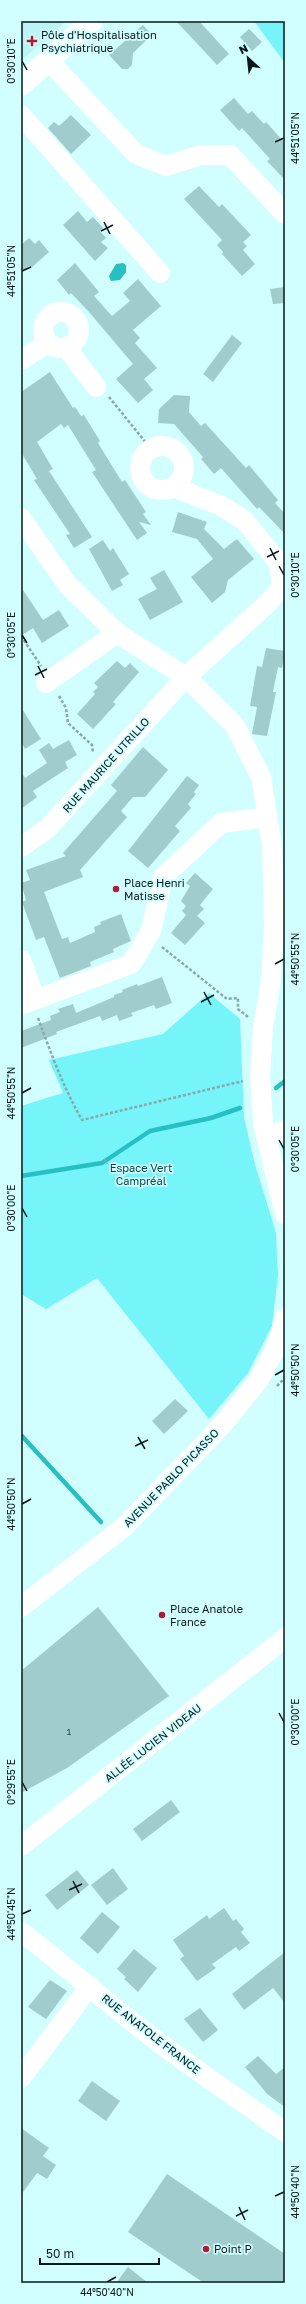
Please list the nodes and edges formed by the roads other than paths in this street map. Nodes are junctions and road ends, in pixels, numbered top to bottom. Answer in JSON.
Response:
{"nodes":[{"id":1,"x":92,"y":21,"type":"edge"},
{"id":2,"x":49,"y":61,"type":"junction"},
{"id":3,"x":21,"y":85,"type":"edge"},
{"id":4,"x":21,"y":115,"type":"edge"},
{"id":5,"x":285,"y":214,"type":"edge"},
{"id":6,"x":160,"y":273,"type":"dead end"},
{"id":7,"x":21,"y":360,"type":"edge"},
{"id":8,"x":96,"y":387,"type":"road end"},
{"id":9,"x":173,"y":487,"type":"junction"},
{"id":10,"x":21,"y":518,"type":"edge"},
{"id":11,"x":27,"y":543,"type":"edge"},
{"id":12,"x":117,"y":633,"type":"junction"},
{"id":13,"x":186,"y":678,"type":"junction"},
{"id":14,"x":48,"y":682,"type":"road end"},
{"id":15,"x":268,"y":817,"type":"junction"},
{"id":16,"x":21,"y":848,"type":"edge"},
{"id":17,"x":21,"y":960,"type":"edge"},
{"id":18,"x":29,"y":1001,"type":"edge"},
{"id":19,"x":285,"y":1130,"type":"edge"},
{"id":20,"x":266,"y":1136,"type":"junction"},
{"id":21,"x":285,"y":1214,"type":"edge"},
{"id":22,"x":285,"y":1318,"type":"edge"},
{"id":23,"x":21,"y":1607,"type":"edge"},
{"id":24,"x":285,"y":1638,"type":"edge"},
{"id":25,"x":21,"y":1846,"type":"edge"},
{"id":26,"x":21,"y":1932,"type":"edge"},
{"id":27,"x":90,"y":1986,"type":"junction"},
{"id":28,"x":21,"y":2078,"type":"edge"},
{"id":29,"x":285,"y":2132,"type":"edge"}],
"edges":[{"from":1,"to":2,"type":"main road"},
{"from":2,"to":3,"type":"main road"},
{"from":2,"to":5,"type":"street"},
{"from":4,"to":6,"type":"street"},
{"from":7,"to":8,"type":"street"},
{"from":9,"to":9,"type":"street"},
{"from":9,"to":13,"type":"street","name":"RUE MAURICE UTRILLO"},
{"from":10,"to":11,"type":"street"},
{"from":11,"to":12,"type":"street"},
{"from":12,"to":13,"type":"street"},
{"from":12,"to":14,"type":"street"},
{"from":13,"to":15,"type":"street"},
{"from":13,"to":16,"type":"street","name":"RUE MAURICE UTRILLO"},
{"from":15,"to":18,"type":"street"},
{"from":15,"to":20,"type":"street"},
{"from":17,"to":18,"type":"street"},
{"from":19,"to":20,"type":"street"},
{"from":20,"to":21,"type":"street"},
{"from":22,"to":23,"type":"street","name":"AVENUE PABLO PICASSO"},
{"from":24,"to":25,"type":"street","name":"ALLÉE LUCIEN VIDEAU"},
{"from":26,"to":27,"type":"street","name":"RUE ANATOLE FRANCE"},
{"from":27,"to":28,"type":"street"},
{"from":27,"to":29,"type":"street","name":"RUE ANATOLE FRANCE"}]}
